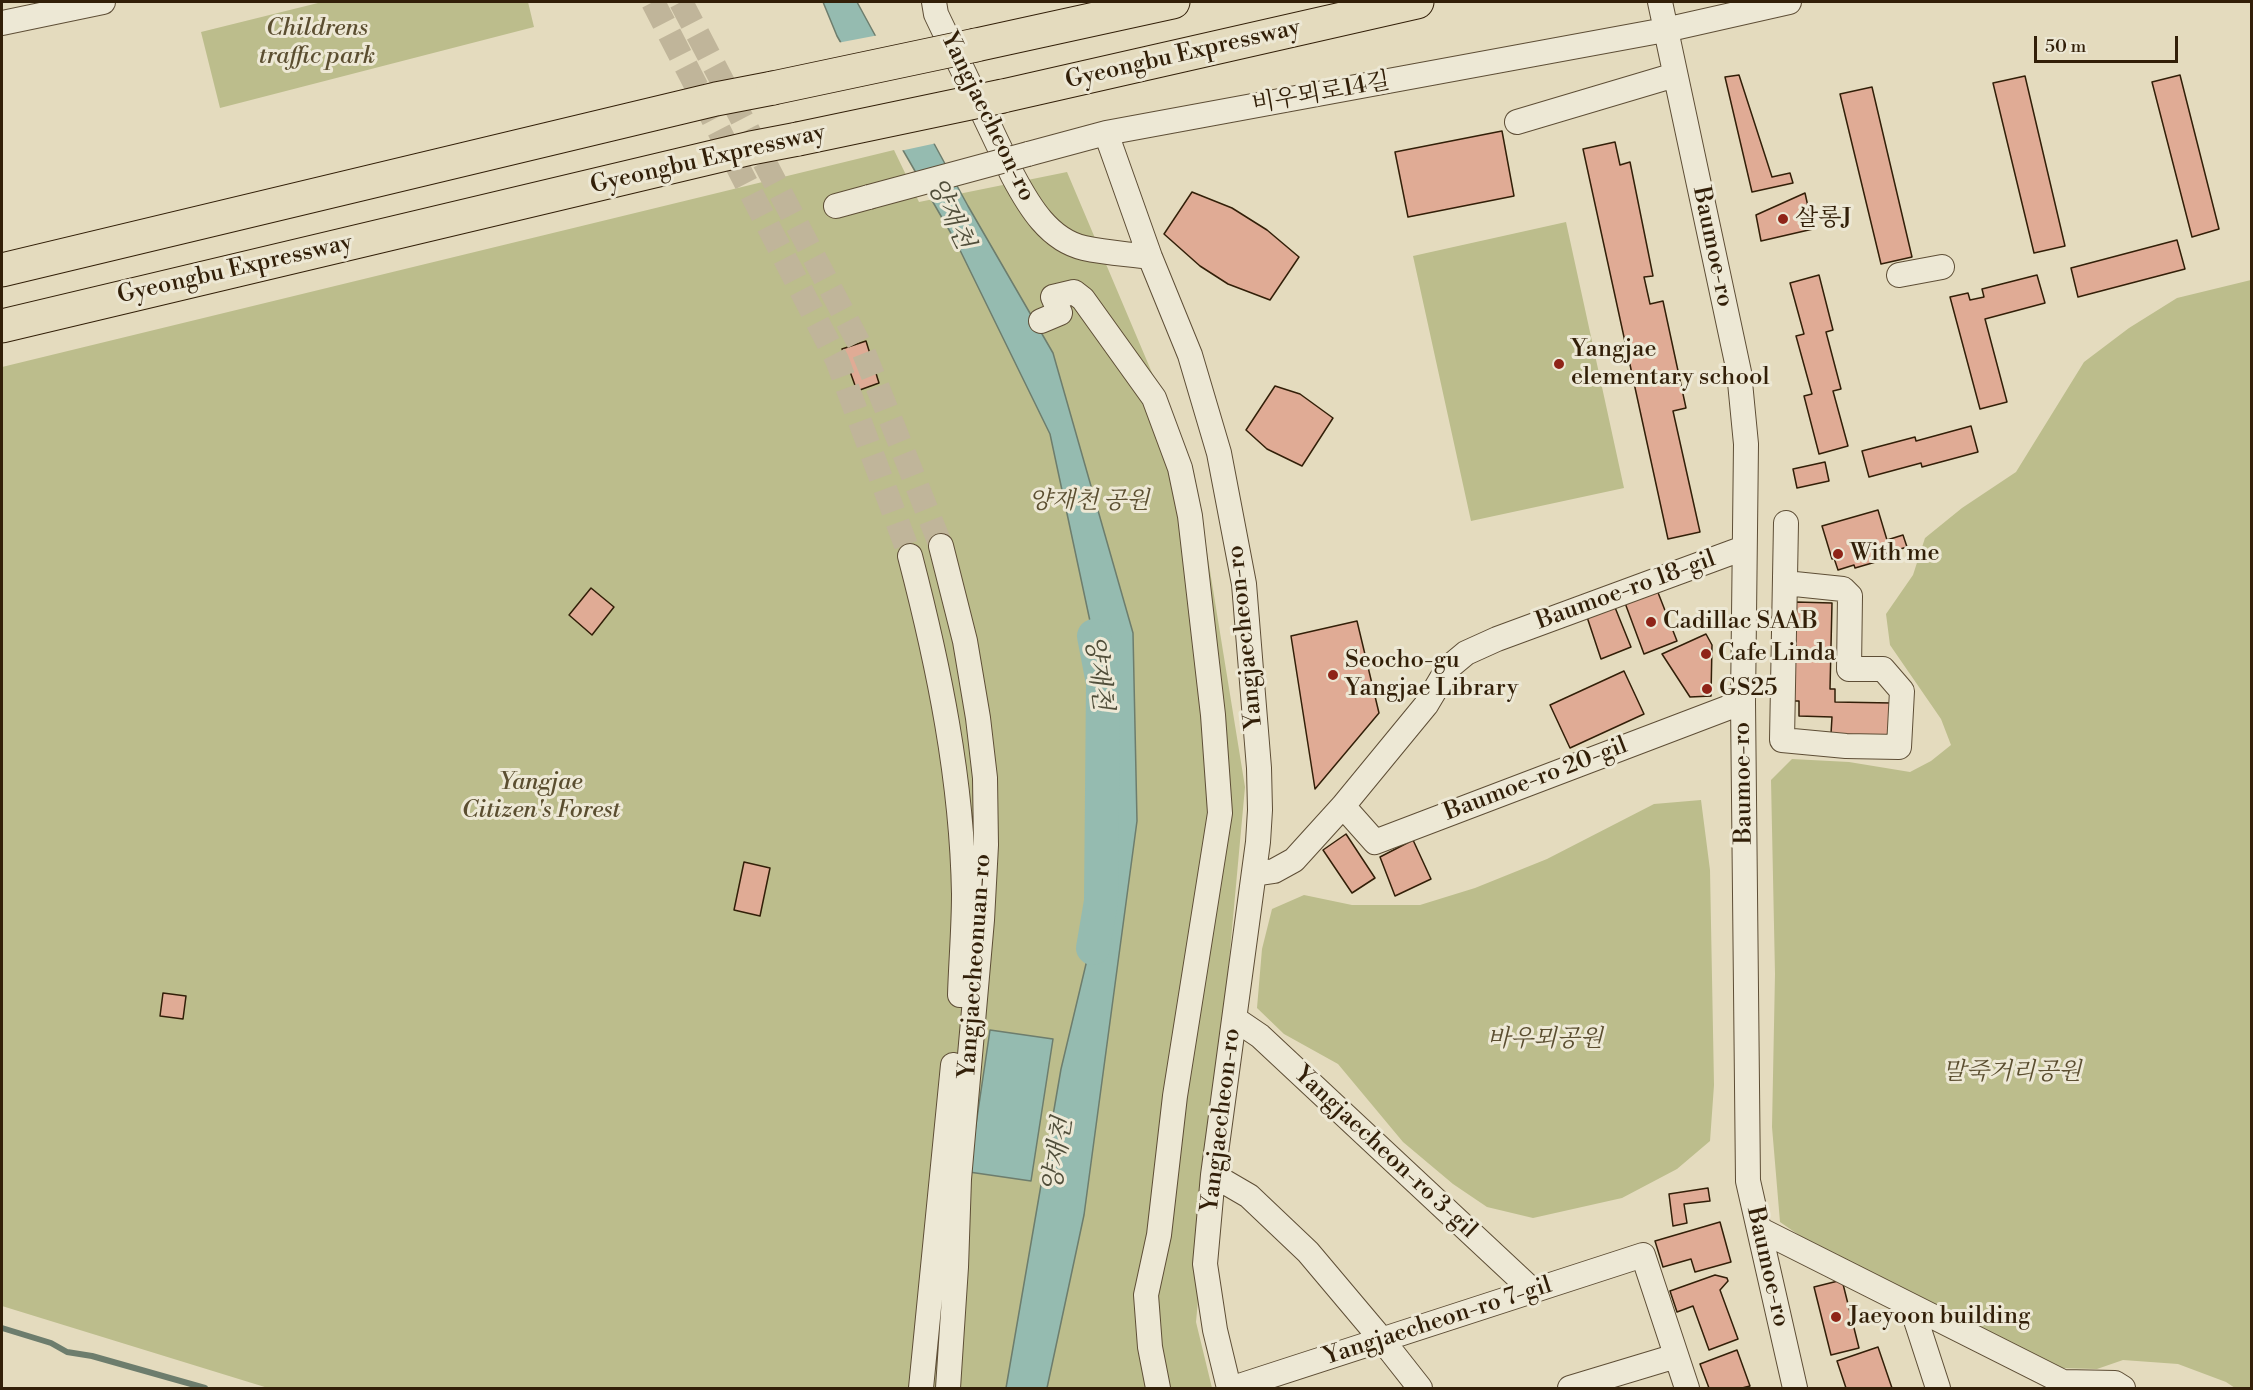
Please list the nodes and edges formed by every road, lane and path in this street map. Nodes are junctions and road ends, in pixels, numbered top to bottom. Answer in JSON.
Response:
{"nodes":[{"id":1,"x":104,"y":2,"type":"edge"},
{"id":2,"x":934,"y":2,"type":"edge"},
{"id":3,"x":1173,"y":2,"type":"edge"},
{"id":4,"x":1417,"y":2,"type":"edge"},
{"id":5,"x":1659,"y":2,"type":"edge"},
{"id":6,"x":1789,"y":2,"type":"edge"},
{"id":7,"x":72,"y":5,"type":"edge"},
{"id":8,"x":1741,"y":6,"type":"edge"},
{"id":9,"x":2,"y":23,"type":"edge"},
{"id":10,"x":1665,"y":30,"type":"junction"},
{"id":11,"x":1675,"y":75,"type":"junction"},
{"id":12,"x":1517,"y":122,"type":"dead end"},
{"id":13,"x":1106,"y":133,"type":"junction"},
{"id":14,"x":836,"y":206,"type":"dead end"},
{"id":15,"x":1150,"y":257,"type":"junction"},
{"id":16,"x":1942,"y":267,"type":"dead end"},
{"id":17,"x":2,"y":270,"type":"edge"},
{"id":18,"x":1899,"y":275,"type":"dead end"},
{"id":19,"x":1041,"y":321,"type":"dead end"},
{"id":20,"x":2,"y":326,"type":"edge"},
{"id":21,"x":1786,"y":523,"type":"dead end"},
{"id":22,"x":941,"y":546,"type":"tunnel mouth"},
{"id":23,"x":1744,"y":548,"type":"junction"},
{"id":24,"x":910,"y":556,"type":"tunnel mouth"},
{"id":25,"x":1785,"y":583,"type":"junction"},
{"id":26,"x":1743,"y":702,"type":"junction"},
{"id":27,"x":1343,"y":806,"type":"junction"},
{"id":28,"x":1254,"y":874,"type":"junction"},
{"id":29,"x":967,"y":1006,"type":"junction"},
{"id":30,"x":1235,"y":1019,"type":"junction"},
{"id":31,"x":1213,"y":1175,"type":"junction"},
{"id":32,"x":1759,"y":1229,"type":"junction"},
{"id":33,"x":1533,"y":1291,"type":"junction"},
{"id":34,"x":1912,"y":1308,"type":"junction"},
{"id":35,"x":1383,"y":1341,"type":"junction"},
{"id":36,"x":1676,"y":1356,"type":"junction"},
{"id":37,"x":921,"y":1389,"type":"edge"},
{"id":38,"x":948,"y":1389,"type":"edge"},
{"id":39,"x":1158,"y":1389,"type":"edge"},
{"id":40,"x":1231,"y":1389,"type":"edge"},
{"id":41,"x":1420,"y":1389,"type":"edge"},
{"id":42,"x":1570,"y":1389,"type":"edge"},
{"id":43,"x":1687,"y":1389,"type":"edge"},
{"id":44,"x":1795,"y":1389,"type":"edge"},
{"id":45,"x":1938,"y":1389,"type":"edge"},
{"id":46,"x":2123,"y":1389,"type":"edge"}],
"edges":[{"from":1,"to":7,"type":"street"},
{"from":2,"to":15,"type":"street","name":"Yangjaecheon-ro"},
{"from":3,"to":17,"type":"highway","bridge":true},
{"from":4,"to":20,"type":"highway","name":"Gyeongbu Expressway","bridge":true},
{"from":5,"to":10,"type":"street","name":"Baumoe-ro"},
{"from":6,"to":8,"type":"street","name":"비우뫼로14길"},
{"from":7,"to":9,"type":"street"},
{"from":8,"to":10,"type":"street","name":"비우뫼로14길"},
{"from":10,"to":11,"type":"street","name":"Baumoe-ro"},
{"from":10,"to":13,"type":"street","name":"비우뫼로14길"},
{"from":11,"to":12,"type":"street"},
{"from":11,"to":23,"type":"street","name":"Baumoe-ro"},
{"from":13,"to":14,"type":"street","name":"비우뫼로14길","bridge":true},
{"from":13,"to":15,"type":"street"},
{"from":15,"to":28,"type":"street","name":"Yangjaecheon-ro"},
{"from":16,"to":18,"type":"street"},
{"from":19,"to":39,"type":"street"},
{"from":21,"to":25,"type":"street"},
{"from":22,"to":29,"type":"street","name":"Yangjaecheonuan-ro"},
{"from":23,"to":26,"type":"street","name":"Baumoe-ro"},
{"from":23,"to":27,"type":"street","name":"Baumoe-ro 18-gil"},
{"from":24,"to":29,"type":"street","name":"Yangjaecheonuan-ro"},
{"from":25,"to":25,"type":"street"},
{"from":26,"to":27,"type":"street","name":"Baumoe-ro 20-gil"},
{"from":26,"to":32,"type":"street","name":"Baumoe-ro"},
{"from":27,"to":28,"type":"street","name":"Baumoe-ro 18-gil"},
{"from":28,"to":30,"type":"street","name":"Yangjaecheon-ro"},
{"from":29,"to":37,"type":"street","name":"Yangjaecheonuan-ro"},
{"from":29,"to":38,"type":"street","name":"Yangjaecheonuan-ro"},
{"from":30,"to":31,"type":"street","name":"Yangjaecheon-ro"},
{"from":30,"to":33,"type":"street","name":"Yangjaecheon-ro 3-gil"},
{"from":31,"to":35,"type":"street"},
{"from":31,"to":40,"type":"street","name":"Yangjaecheon-ro"},
{"from":32,"to":34,"type":"street"},
{"from":32,"to":44,"type":"street","name":"Baumoe-ro"},
{"from":33,"to":35,"type":"street","name":"Yangjaecheon-ro 7-gil"},
{"from":33,"to":36,"type":"street","name":"Yangjaecheon-ro 7-gil"},
{"from":34,"to":45,"type":"street"},
{"from":34,"to":46,"type":"street"},
{"from":35,"to":40,"type":"street","name":"Yangjaecheon-ro 7-gil"},
{"from":35,"to":41,"type":"street"},
{"from":36,"to":42,"type":"street"},
{"from":36,"to":43,"type":"street"}]}
